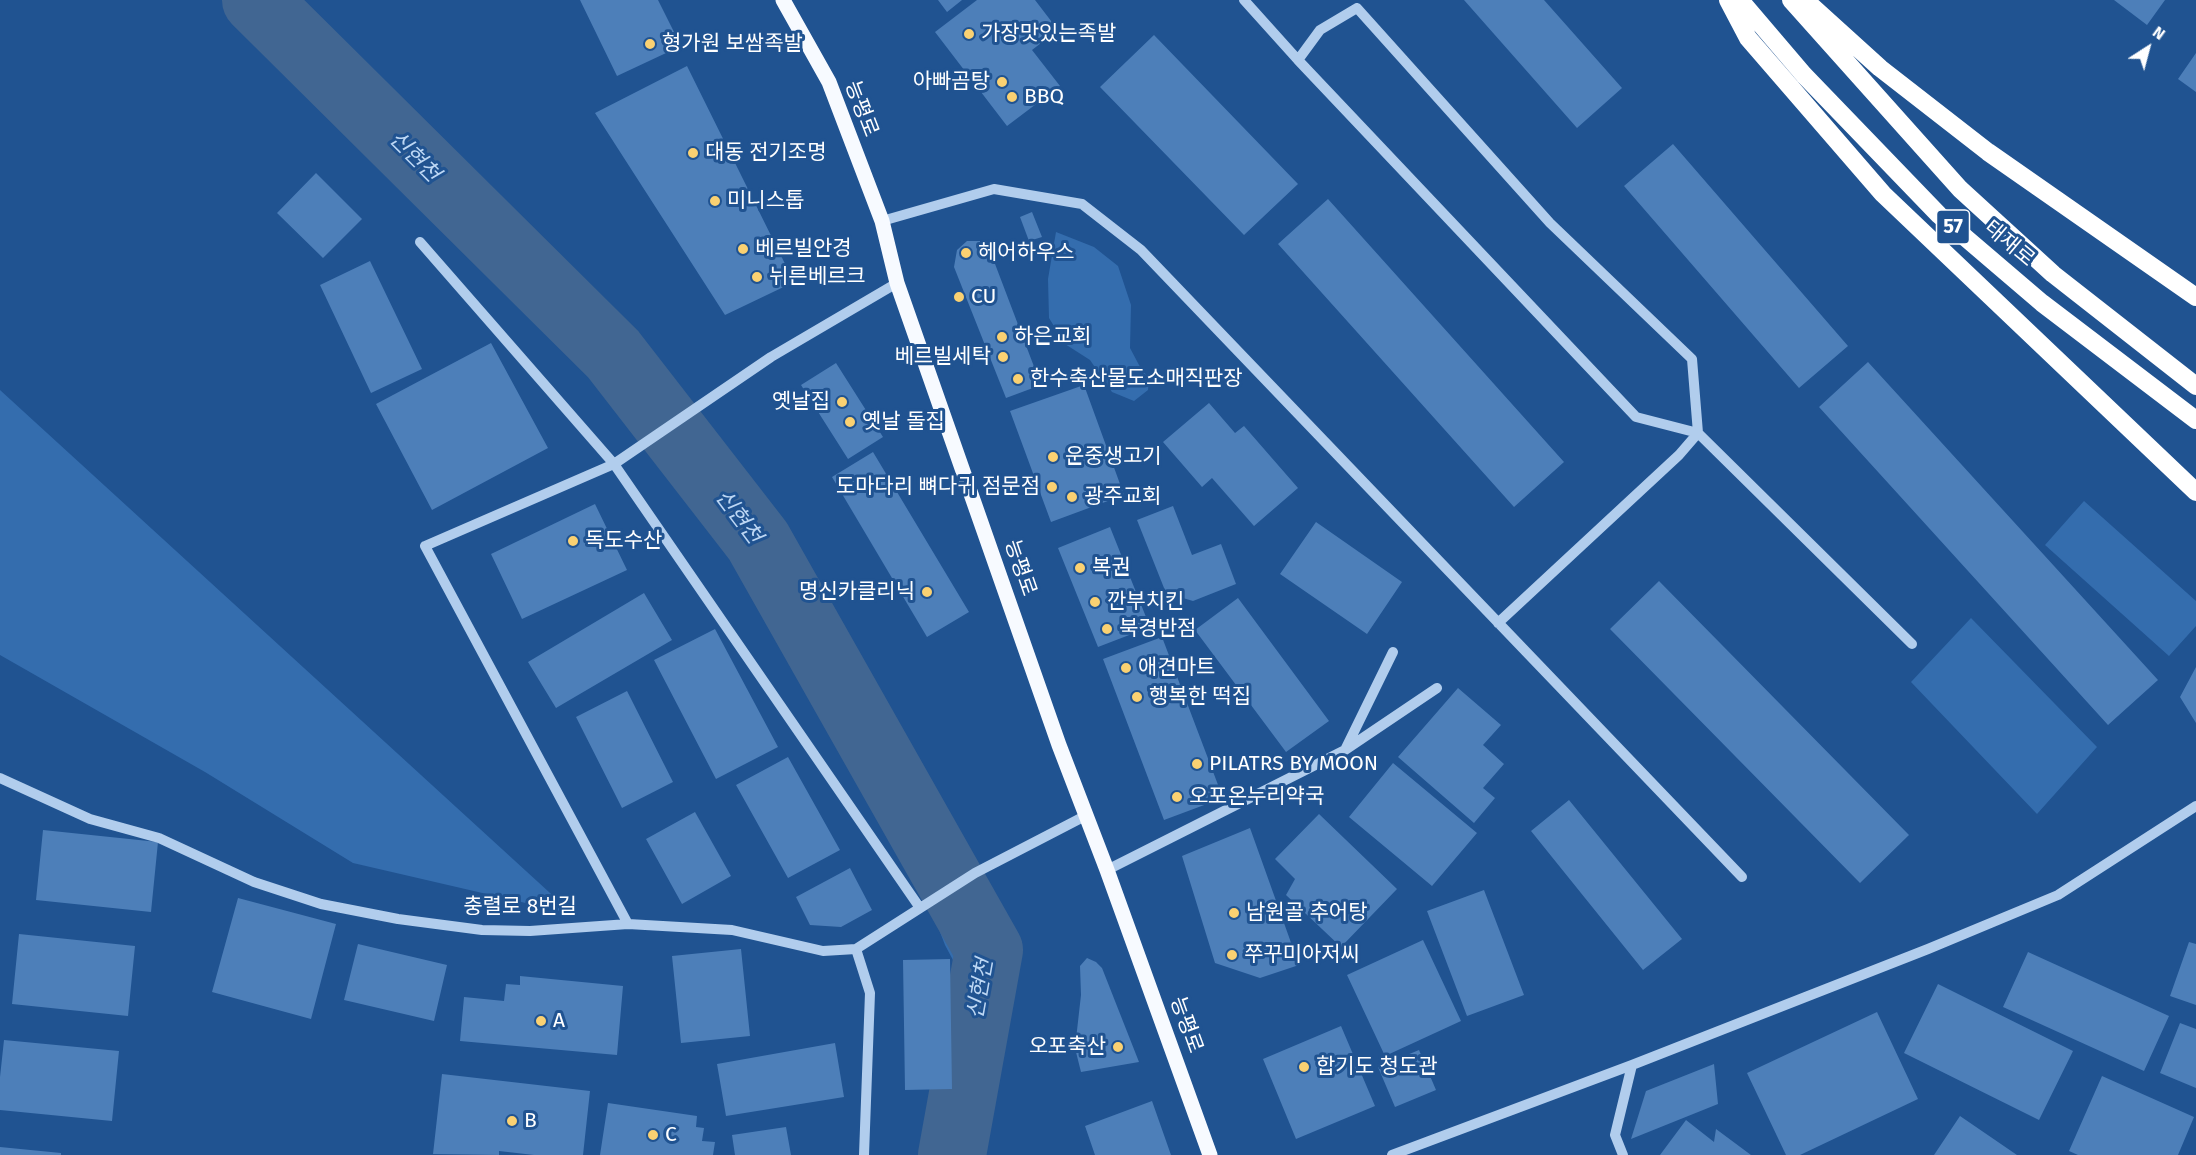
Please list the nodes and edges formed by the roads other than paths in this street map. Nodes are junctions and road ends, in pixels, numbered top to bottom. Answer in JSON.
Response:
{"nodes":[{"id":1,"x":783,"y":0,"type":"edge"},
{"id":2,"x":1244,"y":0,"type":"edge"},
{"id":3,"x":1728,"y":0,"type":"edge"},
{"id":4,"x":1740,"y":0,"type":"edge"},
{"id":5,"x":1791,"y":0,"type":"edge"},
{"id":6,"x":1805,"y":0,"type":"edge"},
{"id":7,"x":1298,"y":60,"type":"junction"},
{"id":8,"x":882,"y":221,"type":"junction"},
{"id":9,"x":420,"y":242,"type":"dead end"},
{"id":10,"x":897,"y":283,"type":"junction"},
{"id":11,"x":2196,"y":297,"type":"edge"},
{"id":12,"x":2196,"y":386,"type":"edge"},
{"id":13,"x":2196,"y":420,"type":"edge"},
{"id":14,"x":1698,"y":433,"type":"junction"},
{"id":15,"x":614,"y":464,"type":"junction"},
{"id":16,"x":2196,"y":492,"type":"edge"},
{"id":17,"x":1498,"y":623,"type":"junction"},
{"id":18,"x":1912,"y":644,"type":"dead end"},
{"id":19,"x":1393,"y":652,"type":"dead end"},
{"id":20,"x":1437,"y":688,"type":"dead end"},
{"id":21,"x":1345,"y":750,"type":"junction"},
{"id":22,"x":0,"y":778,"type":"edge"},
{"id":23,"x":2196,"y":806,"type":"edge"},
{"id":24,"x":1085,"y":816,"type":"junction"},
{"id":25,"x":1107,"y":870,"type":"junction"},
{"id":26,"x":1743,"y":877,"type":"dead end"},
{"id":27,"x":920,"y":908,"type":"junction"},
{"id":28,"x":628,"y":924,"type":"junction"},
{"id":29,"x":856,"y":949,"type":"junction"},
{"id":30,"x":1632,"y":1065,"type":"junction"},
{"id":31,"x":864,"y":1155,"type":"edge"},
{"id":32,"x":1210,"y":1155,"type":"edge"},
{"id":33,"x":1392,"y":1155,"type":"edge"},
{"id":34,"x":1623,"y":1155,"type":"edge"}],
"edges":[{"from":1,"to":8,"type":"main road","name":"능평로"},
{"from":2,"to":7,"type":"street"},
{"from":3,"to":16,"type":"highway"},
{"from":4,"to":13,"type":"highway","name":"태재로","number":"57"},
{"from":5,"to":12,"type":"highway","name":"태재로","number":"57"},
{"from":6,"to":11,"type":"highway"},
{"from":7,"to":14,"type":"street"},
{"from":7,"to":14,"type":"street"},
{"from":8,"to":10,"type":"main road","name":"능평로"},
{"from":8,"to":17,"type":"street"},
{"from":9,"to":15,"type":"street"},
{"from":10,"to":15,"type":"street"},
{"from":10,"to":24,"type":"main road","name":"능평로"},
{"from":14,"to":17,"type":"street"},
{"from":14,"to":18,"type":"street"},
{"from":15,"to":27,"type":"street"},
{"from":15,"to":28,"type":"street"},
{"from":17,"to":26,"type":"street"},
{"from":19,"to":21,"type":"street"},
{"from":20,"to":21,"type":"street"},
{"from":21,"to":25,"type":"street"},
{"from":22,"to":28,"type":"street","name":"충렬로 8번길"},
{"from":23,"to":30,"type":"street"},
{"from":24,"to":25,"type":"main road","name":"능평로"},
{"from":24,"to":27,"type":"street"},
{"from":25,"to":32,"type":"main road","name":"능평로"},
{"from":27,"to":29,"type":"street"},
{"from":28,"to":29,"type":"street","name":"충렬로 8번길"},
{"from":29,"to":31,"type":"street"},
{"from":30,"to":33,"type":"street"},
{"from":30,"to":34,"type":"street"}]}
